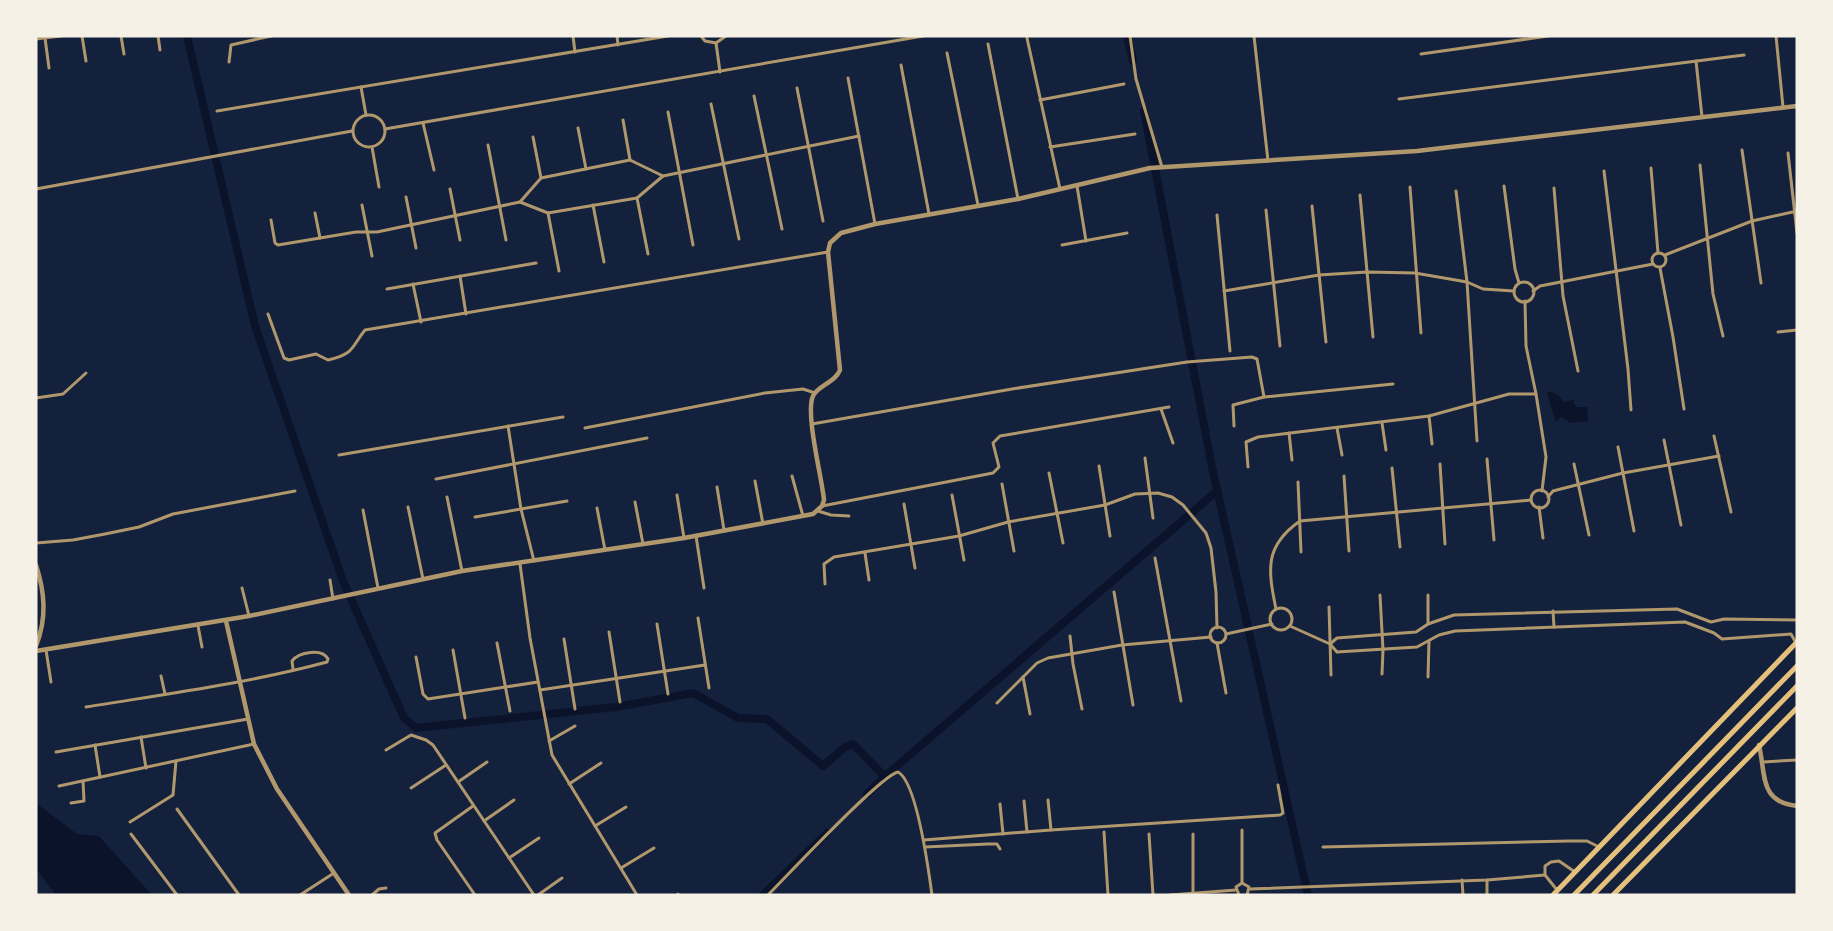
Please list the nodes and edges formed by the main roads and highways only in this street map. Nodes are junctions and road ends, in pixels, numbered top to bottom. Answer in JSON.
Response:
{"nodes":[{"id":1,"x":1796,"y":642,"type":"edge"},
{"id":2,"x":1797,"y":666,"type":"edge"},
{"id":3,"x":1797,"y":686,"type":"edge"},
{"id":4,"x":1797,"y":708,"type":"edge"},
{"id":5,"x":1552,"y":895,"type":"edge"},
{"id":6,"x":1574,"y":895,"type":"edge"},
{"id":7,"x":1594,"y":895,"type":"edge"},
{"id":8,"x":1613,"y":895,"type":"edge"}],
"edges":[{"from":1,"to":5,"type":"main road"},
{"from":2,"to":6,"type":"main road"},
{"from":3,"to":7,"type":"main road"},
{"from":4,"to":8,"type":"main road"}]}
